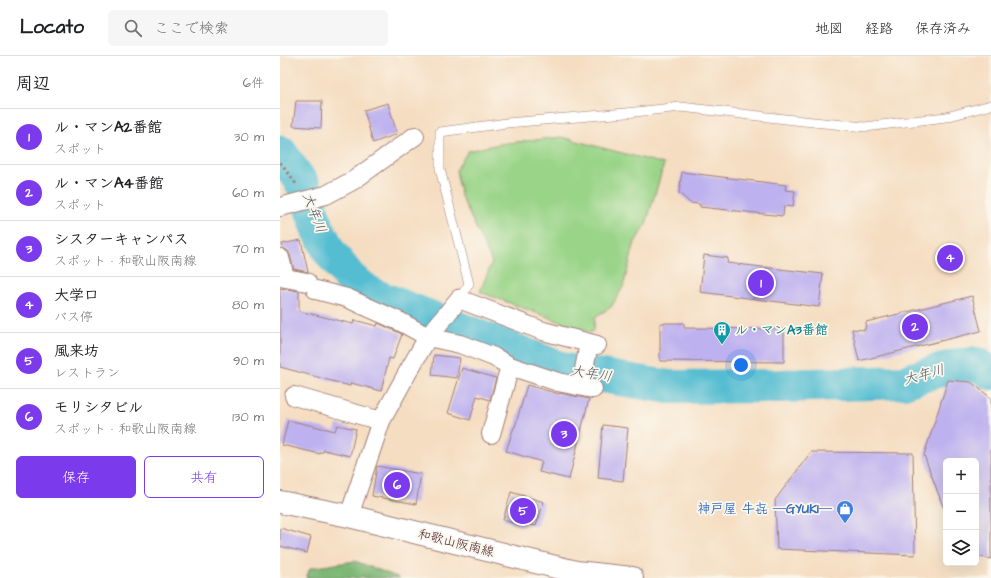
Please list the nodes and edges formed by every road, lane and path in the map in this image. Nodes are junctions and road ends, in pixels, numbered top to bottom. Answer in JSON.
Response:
{"nodes":[{"id":1,"x":991,"y":105,"type":"edge"},
{"id":2,"x":415,"y":136,"type":"dead end"},
{"id":3,"x":280,"y":162,"type":"edge"},
{"id":4,"x":301,"y":201,"type":"junction"},
{"id":5,"x":280,"y":207,"type":"edge"},
{"id":6,"x":280,"y":258,"type":"edge"},
{"id":7,"x":282,"y":277,"type":"edge"},
{"id":8,"x":459,"y":300,"type":"junction"},
{"id":9,"x":430,"y":334,"type":"junction"},
{"id":10,"x":510,"y":366,"type":"junction"},
{"id":11,"x":294,"y":396,"type":"dead end"},
{"id":12,"x":381,"y":421,"type":"junction"},
{"id":13,"x":491,"y":434,"type":"dead end"},
{"id":14,"x":280,"y":502,"type":"edge"},
{"id":15,"x":349,"y":516,"type":"junction"},
{"id":16,"x":632,"y":578,"type":"edge"}],
"edges":[{"from":1,"to":8,"type":"lane"},
{"from":2,"to":4,"type":"street"},
{"from":3,"to":4,"type":"path"},
{"from":4,"to":5,"type":"street"},
{"from":6,"to":7,"type":"street"},
{"from":7,"to":9,"type":"street"},
{"from":8,"to":9,"type":"street"},
{"from":8,"to":10,"type":"street"},
{"from":9,"to":10,"type":"street"},
{"from":9,"to":12,"type":"street"},
{"from":10,"to":13,"type":"street"},
{"from":11,"to":12,"type":"street"},
{"from":12,"to":15,"type":"street"},
{"from":14,"to":15,"type":"main road","name":"和歌山阪南線"},
{"from":15,"to":16,"type":"main road","name":"和歌山阪南線"}]}
